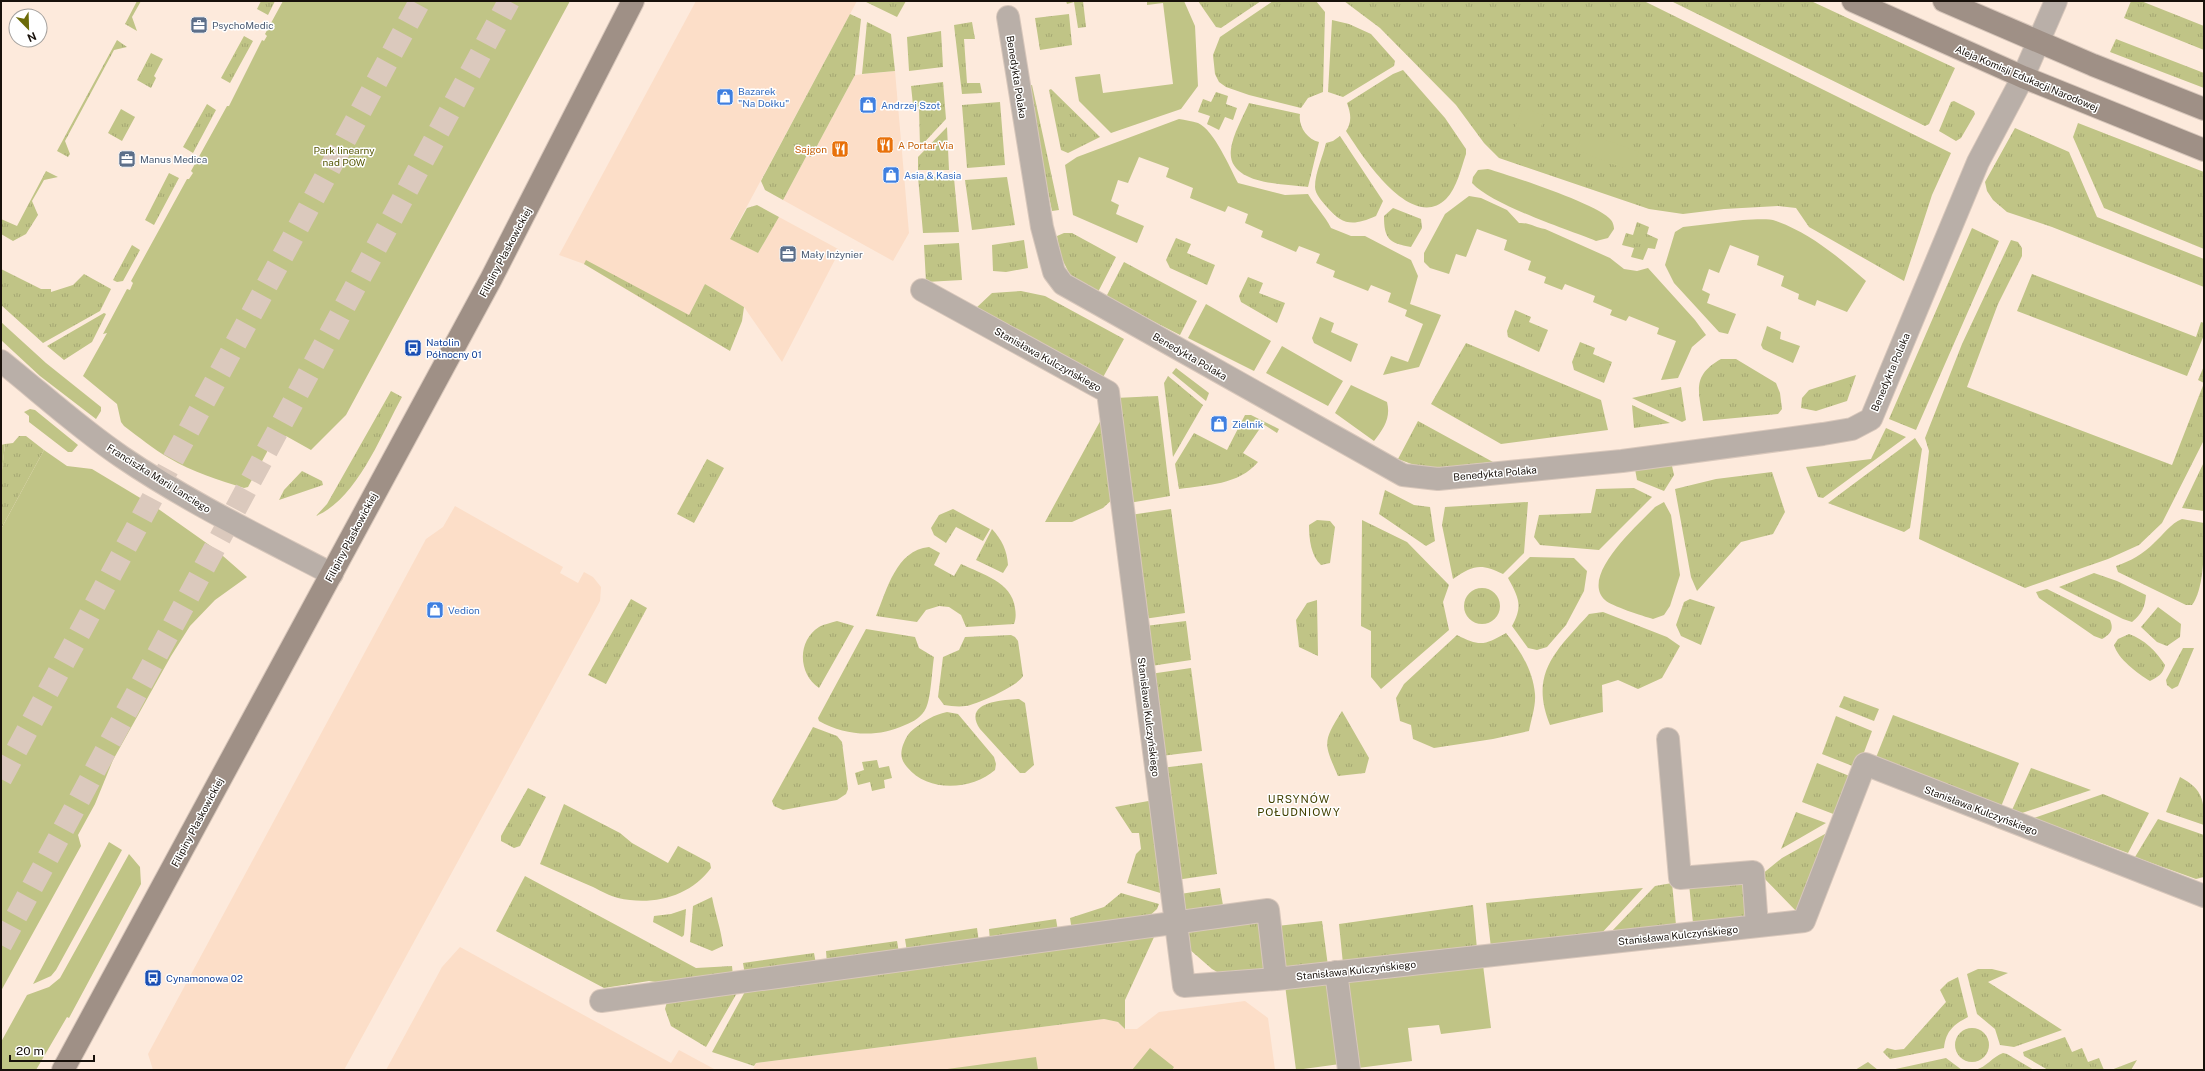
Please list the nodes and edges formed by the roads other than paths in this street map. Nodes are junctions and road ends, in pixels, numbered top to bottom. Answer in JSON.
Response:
{"nodes":[{"id":1,"x":633,"y":1,"type":"edge"},
{"id":2,"x":1853,"y":1,"type":"edge"},
{"id":3,"x":1944,"y":1,"type":"edge"},
{"id":4,"x":2056,"y":1,"type":"edge"},
{"id":5,"x":1008,"y":17,"type":"dead end"},
{"id":6,"x":2039,"y":43,"type":"junction"},
{"id":7,"x":2023,"y":77,"type":"junction"},
{"id":8,"x":2204,"y":109,"type":"edge"},
{"id":9,"x":2204,"y":150,"type":"edge"},
{"id":10,"x":922,"y":290,"type":"dead end"},
{"id":11,"x":1,"y":361,"type":"edge"},
{"id":12,"x":332,"y":574,"type":"junction"},
{"id":13,"x":1668,"y":739,"type":"dead end"},
{"id":14,"x":2204,"y":896,"type":"edge"},
{"id":15,"x":1176,"y":922,"type":"junction"},
{"id":16,"x":1757,"y":926,"type":"junction"},
{"id":17,"x":1336,"y":972,"type":"junction"},
{"id":18,"x":1276,"y":978,"type":"junction"},
{"id":19,"x":601,"y":1001,"type":"dead end"},
{"id":20,"x":63,"y":1070,"type":"edge"},
{"id":21,"x":1349,"y":1070,"type":"edge"}],
"edges":[{"from":1,"to":12,"type":"main road","name":"Filipiny Płaskowickiej"},
{"from":2,"to":7,"type":"main road","name":"Aleja Komisji Edukacji Narodowej"},
{"from":3,"to":6,"type":"main road"},
{"from":4,"to":6,"type":"street","name":"Benedykta Polaka"},
{"from":5,"to":7,"type":"street","name":"Benedykta Polaka"},
{"from":6,"to":7,"type":"street","name":"Benedykta Polaka"},
{"from":6,"to":8,"type":"main road"},
{"from":7,"to":9,"type":"main road","name":"Aleja Komisji Edukacji Narodowej"},
{"from":10,"to":15,"type":"street","name":"Stanisława Kulczyńskiego"},
{"from":11,"to":12,"type":"street","name":"Franciszka Marii Lanciego"},
{"from":12,"to":20,"type":"main road","name":"Filipiny Płaskowickiej"},
{"from":13,"to":16,"type":"street"},
{"from":14,"to":16,"type":"street","name":"Stanisława Kulczyńskiego"},
{"from":15,"to":18,"type":"street","name":"Stanisława Kulczyńskiego"},
{"from":15,"to":18,"type":"street"},
{"from":15,"to":19,"type":"street"},
{"from":16,"to":17,"type":"street","name":"Stanisława Kulczyńskiego"},
{"from":17,"to":18,"type":"street","name":"Stanisława Kulczyńskiego"},
{"from":17,"to":21,"type":"street"}]}
